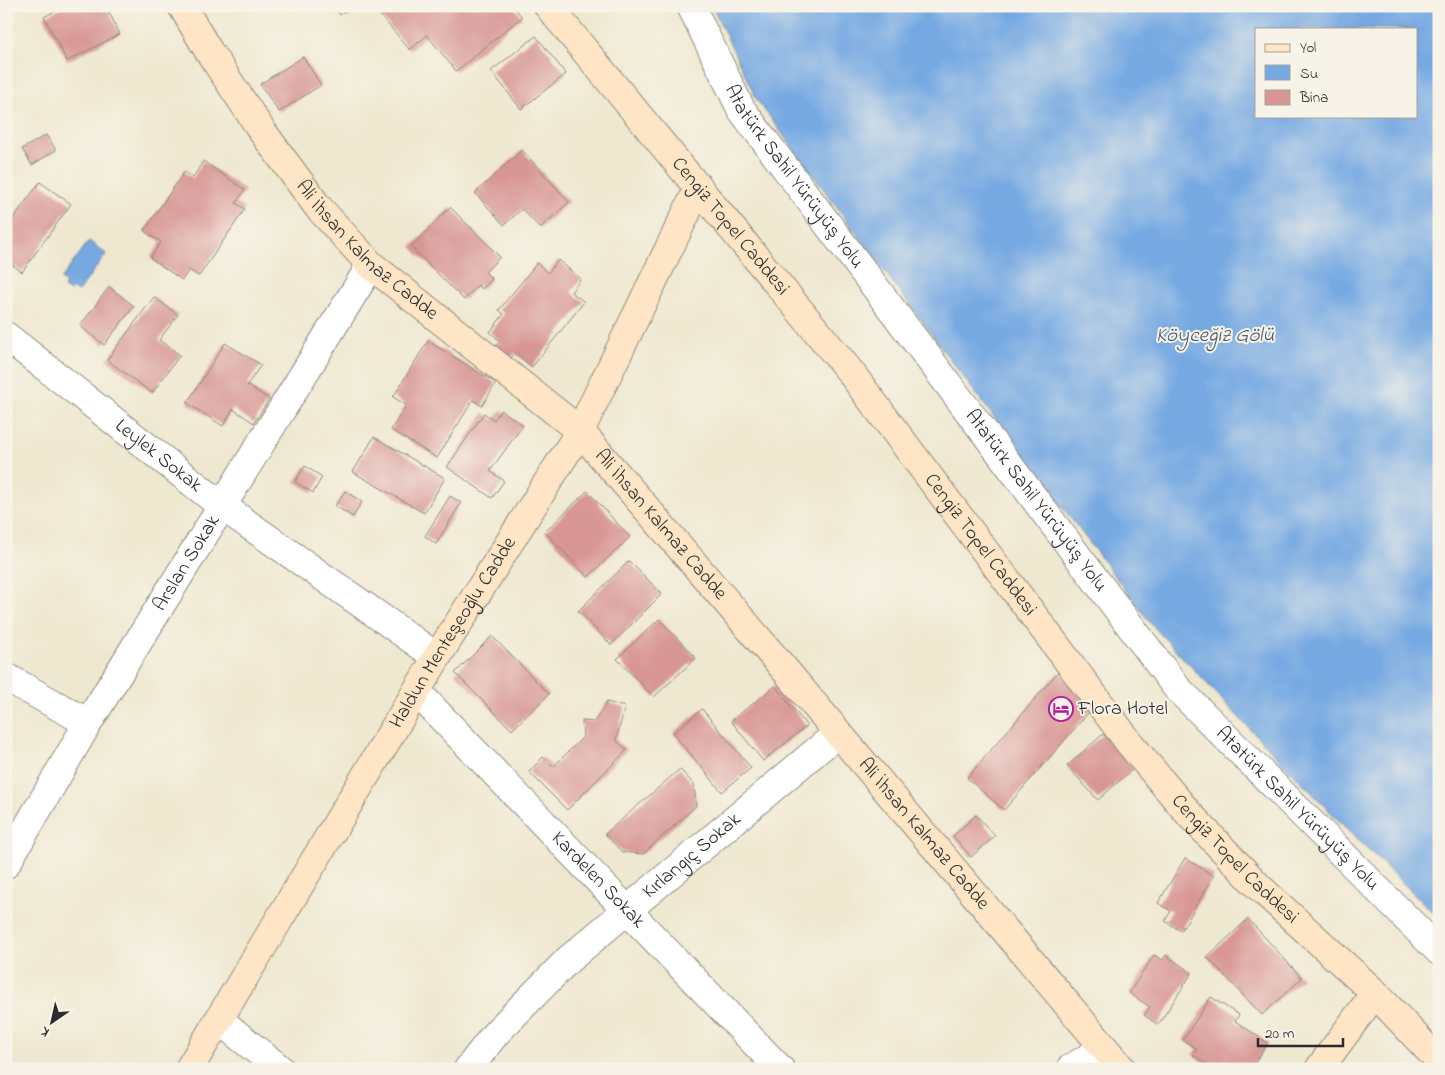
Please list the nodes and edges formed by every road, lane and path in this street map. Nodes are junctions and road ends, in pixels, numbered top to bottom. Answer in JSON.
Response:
{"nodes":[{"id":1,"x":182,"y":6,"type":"edge"},
{"id":2,"x":548,"y":6,"type":"edge"},
{"id":3,"x":690,"y":6,"type":"edge"},
{"id":4,"x":699,"y":187,"type":"junction"},
{"id":5,"x":371,"y":266,"type":"junction"},
{"id":6,"x":6,"y":336,"type":"edge"},
{"id":7,"x":580,"y":431,"type":"junction"},
{"id":8,"x":222,"y":506,"type":"junction"},
{"id":9,"x":437,"y":658,"type":"junction"},
{"id":10,"x":6,"y":677,"type":"edge"},
{"id":11,"x":416,"y":692,"type":"junction"},
{"id":12,"x":88,"y":723,"type":"junction"},
{"id":13,"x":838,"y":733,"type":"junction"},
{"id":14,"x":6,"y":864,"type":"edge"},
{"id":15,"x":626,"y":910,"type":"junction"},
{"id":16,"x":1439,"y":951,"type":"edge"},
{"id":17,"x":1375,"y":993,"type":"junction"},
{"id":18,"x":219,"y":1020,"type":"junction"},
{"id":19,"x":1104,"y":1048,"type":"junction"},
{"id":20,"x":1439,"y":1060,"type":"edge"},
{"id":21,"x":189,"y":1069,"type":"edge"},
{"id":22,"x":280,"y":1069,"type":"edge"},
{"id":23,"x":468,"y":1069,"type":"edge"},
{"id":24,"x":780,"y":1069,"type":"edge"},
{"id":25,"x":1070,"y":1069,"type":"edge"},
{"id":26,"x":1122,"y":1069,"type":"edge"},
{"id":27,"x":1319,"y":1069,"type":"edge"}],
"edges":[{"from":1,"to":5,"type":"street","name":"Ali İhsan Kalmaz Cadde"},
{"from":2,"to":4,"type":"street","name":"Cengiz Topel Caddesi"},
{"from":3,"to":16,"type":"street","name":"Atatürk Sahil Yürüyüş Yolu"},
{"from":4,"to":7,"type":"street","name":"Haldun Menteşeoğlu Cadde"},
{"from":4,"to":17,"type":"street","name":"Cengiz Topel Caddesi"},
{"from":5,"to":7,"type":"street","name":"Ali İhsan Kalmaz Cadde"},
{"from":5,"to":8,"type":"street","name":"Arslan Sokak"},
{"from":6,"to":8,"type":"street","name":"Leylek Sokak"},
{"from":7,"to":9,"type":"street","name":"Haldun Menteşeoğlu Cadde"},
{"from":7,"to":13,"type":"street","name":"Ali İhsan Kalmaz Cadde"},
{"from":8,"to":9,"type":"street","name":"Leylek Sokak"},
{"from":8,"to":12,"type":"street","name":"Arslan Sokak"},
{"from":9,"to":11,"type":"street","name":"Haldun Menteşeoğlu Cadde"},
{"from":10,"to":12,"type":"street"},
{"from":11,"to":15,"type":"street","name":"Kardelen Sokak"},
{"from":11,"to":18,"type":"street","name":"Haldun Menteşeoğlu Cadde"},
{"from":12,"to":14,"type":"street","name":"Arslan Sokak"},
{"from":13,"to":15,"type":"street","name":"Kırlangıç Sokak"},
{"from":13,"to":19,"type":"street","name":"Ali İhsan Kalmaz Cadde"},
{"from":15,"to":23,"type":"street","name":"Kırlangıç Sokak"},
{"from":15,"to":24,"type":"street","name":"Kardelen Sokak"},
{"from":17,"to":20,"type":"street","name":"Cengiz Topel Caddesi"},
{"from":17,"to":27,"type":"street"},
{"from":18,"to":21,"type":"street","name":"Haldun Menteşeoğlu Cadde"},
{"from":18,"to":22,"type":"street"},
{"from":19,"to":25,"type":"street"},
{"from":19,"to":26,"type":"street","name":"Ali İhsan Kalmaz Cadde"}]}
